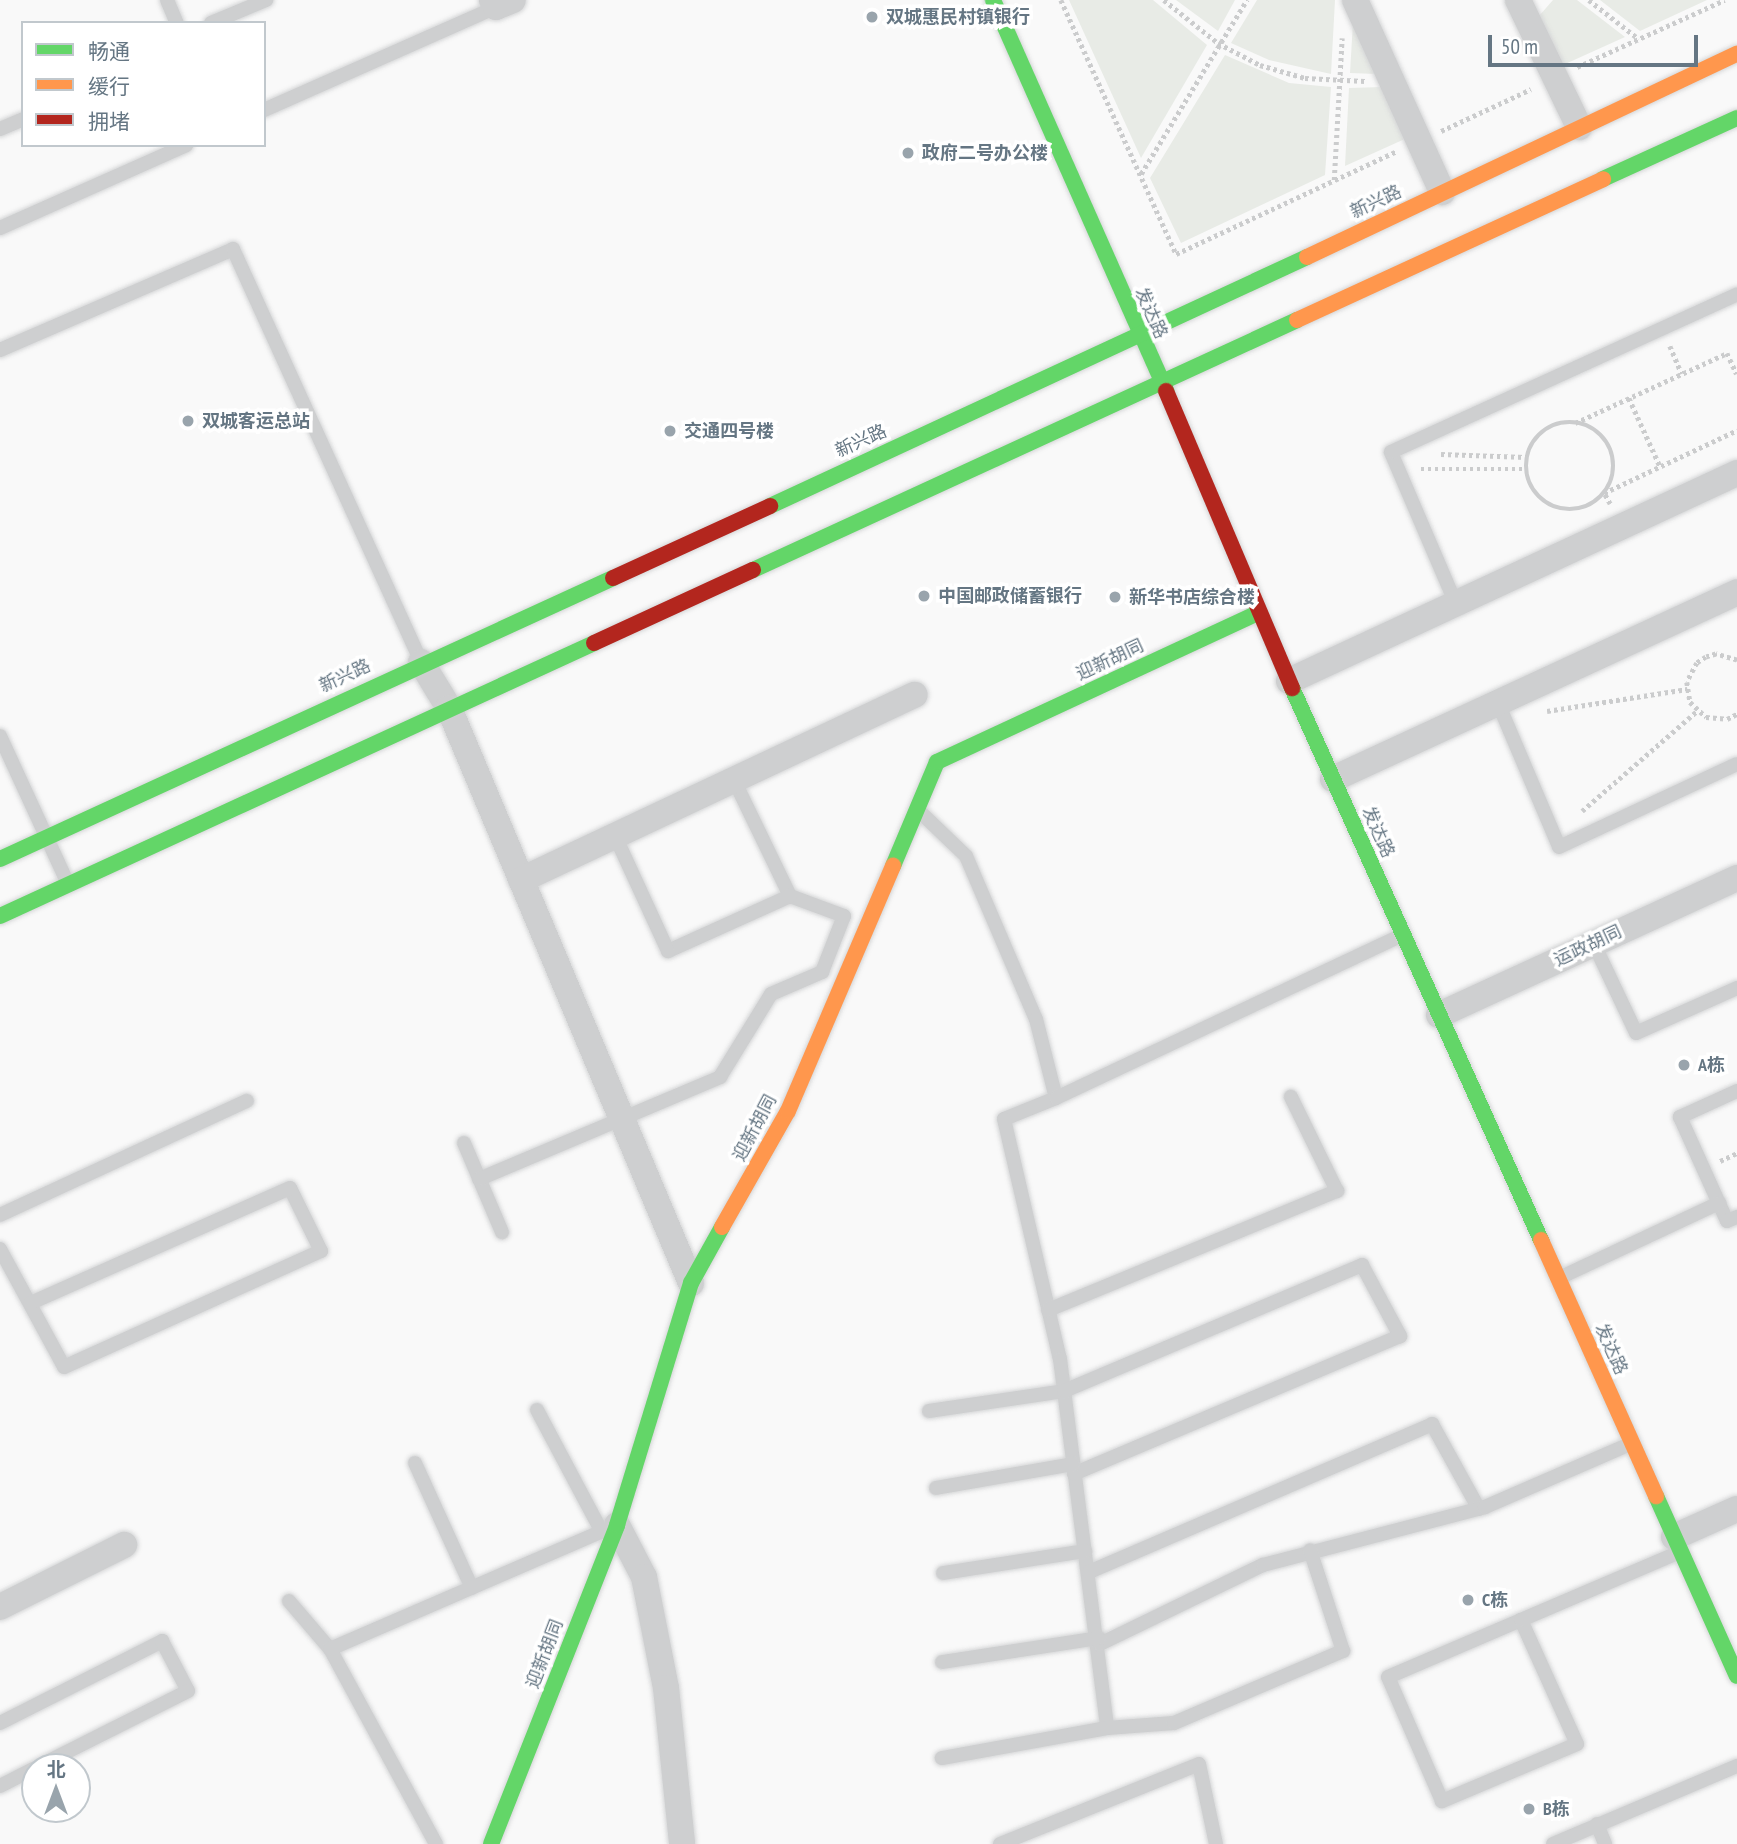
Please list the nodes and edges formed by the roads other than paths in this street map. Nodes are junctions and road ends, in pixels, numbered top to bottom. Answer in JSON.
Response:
{"nodes":[{"id":1,"x":167,"y":0,"type":"edge"},
{"id":2,"x":266,"y":0,"type":"edge"},
{"id":3,"x":992,"y":0,"type":"edge"},
{"id":4,"x":1355,"y":0,"type":"edge"},
{"id":5,"x":1518,"y":0,"type":"edge"},
{"id":6,"x":500,"y":2,"type":"edge"},
{"id":7,"x":176,"y":21,"type":"edge"},
{"id":8,"x":216,"y":21,"type":"edge"},
{"id":9,"x":1737,"y":54,"type":"edge"},
{"id":10,"x":266,"y":109,"type":"edge"},
{"id":11,"x":1737,"y":118,"type":"edge"},
{"id":12,"x":21,"y":120,"type":"edge"},
{"id":13,"x":1579,"y":127,"type":"junction"},
{"id":14,"x":0,"y":129,"type":"edge"},
{"id":15,"x":182,"y":147,"type":"edge"},
{"id":16,"x":1442,"y":192,"type":"junction"},
{"id":17,"x":0,"y":228,"type":"edge"},
{"id":18,"x":1737,"y":294,"type":"edge"},
{"id":19,"x":1139,"y":335,"type":"junction"},
{"id":20,"x":0,"y":350,"type":"edge"},
{"id":21,"x":1161,"y":379,"type":"junction"},
{"id":22,"x":1737,"y":473,"type":"edge"},
{"id":23,"x":1737,"y":592,"type":"edge"},
{"id":24,"x":1456,"y":604,"type":"junction"},
{"id":25,"x":1258,"y":612,"type":"junction"},
{"id":26,"x":421,"y":662,"type":"junction"},
{"id":27,"x":1289,"y":681,"type":"junction"},
{"id":28,"x":915,"y":695,"type":"dead end"},
{"id":29,"x":449,"y":708,"type":"junction"},
{"id":30,"x":1502,"y":710,"type":"junction"},
{"id":31,"x":0,"y":736,"type":"edge"},
{"id":32,"x":1737,"y":764,"type":"edge"},
{"id":33,"x":1333,"y":779,"type":"junction"},
{"id":34,"x":734,"y":780,"type":"junction"},
{"id":35,"x":917,"y":809,"type":"junction"},
{"id":36,"x":615,"y":836,"type":"junction"},
{"id":37,"x":46,"y":837,"type":"junction"},
{"id":38,"x":0,"y":859,"type":"edge"},
{"id":39,"x":1737,"y":878,"type":"edge"},
{"id":40,"x":521,"y":880,"type":"junction"},
{"id":41,"x":69,"y":884,"type":"junction"},
{"id":42,"x":790,"y":896,"type":"junction"},
{"id":43,"x":0,"y":916,"type":"edge"},
{"id":44,"x":1403,"y":935,"type":"junction"},
{"id":45,"x":1594,"y":944,"type":"junction"},
{"id":46,"x":822,"y":972,"type":"junction"},
{"id":47,"x":843,"y":983,"type":"junction"},
{"id":48,"x":1737,"y":988,"type":"edge"},
{"id":49,"x":1439,"y":1015,"type":"junction"},
{"id":50,"x":1737,"y":1091,"type":"edge"},
{"id":51,"x":1291,"y":1097,"type":"dead end"},
{"id":52,"x":1056,"y":1098,"type":"junction"},
{"id":53,"x":247,"y":1101,"type":"dead end"},
{"id":54,"x":622,"y":1120,"type":"junction"},
{"id":55,"x":464,"y":1143,"type":"dead end"},
{"id":56,"x":479,"y":1179,"type":"junction"},
{"id":57,"x":1719,"y":1203,"type":"junction"},
{"id":58,"x":0,"y":1215,"type":"edge"},
{"id":59,"x":1737,"y":1217,"type":"edge"},
{"id":60,"x":502,"y":1232,"type":"dead end"},
{"id":61,"x":0,"y":1250,"type":"edge"},
{"id":62,"x":1558,"y":1278,"type":"junction"},
{"id":63,"x":691,"y":1283,"type":"junction"},
{"id":64,"x":30,"y":1304,"type":"junction"},
{"id":65,"x":1048,"y":1310,"type":"junction"},
{"id":66,"x":1063,"y":1391,"type":"junction"},
{"id":67,"x":537,"y":1410,"type":"dead end"},
{"id":68,"x":929,"y":1411,"type":"dead end"},
{"id":69,"x":1632,"y":1443,"type":"junction"},
{"id":70,"x":415,"y":1463,"type":"dead end"},
{"id":71,"x":1073,"y":1469,"type":"junction"},
{"id":72,"x":936,"y":1488,"type":"dead end"},
{"id":73,"x":1479,"y":1508,"type":"junction"},
{"id":74,"x":1737,"y":1509,"type":"edge"},
{"id":75,"x":610,"y":1529,"type":"junction"},
{"id":76,"x":1678,"y":1544,"type":"junction"},
{"id":77,"x":124,"y":1545,"type":"dead end"},
{"id":78,"x":1310,"y":1550,"type":"junction"},
{"id":79,"x":1085,"y":1551,"type":"junction"},
{"id":80,"x":1088,"y":1572,"type":"junction"},
{"id":81,"x":943,"y":1573,"type":"dead end"},
{"id":82,"x":472,"y":1588,"type":"junction"},
{"id":83,"x":289,"y":1601,"type":"dead end"},
{"id":84,"x":0,"y":1607,"type":"edge"},
{"id":85,"x":1521,"y":1620,"type":"junction"},
{"id":86,"x":1099,"y":1641,"type":"junction"},
{"id":87,"x":330,"y":1649,"type":"junction"},
{"id":88,"x":942,"y":1662,"type":"dead end"},
{"id":89,"x":1737,"y":1676,"type":"edge"},
{"id":90,"x":0,"y":1723,"type":"edge"},
{"id":91,"x":1107,"y":1728,"type":"junction"},
{"id":92,"x":66,"y":1753,"type":"edge"},
{"id":93,"x":942,"y":1758,"type":"dead end"},
{"id":94,"x":1737,"y":1766,"type":"edge"},
{"id":95,"x":21,"y":1776,"type":"edge"},
{"id":96,"x":0,"y":1786,"type":"edge"},
{"id":97,"x":1597,"y":1824,"type":"junction"},
{"id":98,"x":436,"y":1844,"type":"edge"},
{"id":99,"x":492,"y":1844,"type":"edge"},
{"id":100,"x":682,"y":1844,"type":"edge"},
{"id":101,"x":1000,"y":1844,"type":"edge"},
{"id":102,"x":1216,"y":1844,"type":"edge"},
{"id":103,"x":1553,"y":1844,"type":"edge"},
{"id":104,"x":1605,"y":1844,"type":"edge"}],
"edges":[{"from":1,"to":7,"type":"lane"},
{"from":2,"to":8,"type":"lane"},
{"from":3,"to":19,"type":"main road","name":"发达路"},
{"from":4,"to":16,"type":"street"},
{"from":5,"to":13,"type":"street"},
{"from":6,"to":10,"type":"lane"},
{"from":9,"to":13,"type":"main road","name":"新兴路"},
{"from":11,"to":21,"type":"main road"},
{"from":12,"to":14,"type":"lane"},
{"from":13,"to":16,"type":"main road","name":"新兴路"},
{"from":15,"to":17,"type":"lane"},
{"from":16,"to":19,"type":"main road","name":"新兴路"},
{"from":18,"to":24,"type":"lane"},
{"from":19,"to":21,"type":"main road","name":"发达路"},
{"from":19,"to":26,"type":"main road","name":"新兴路"},
{"from":20,"to":26,"type":"lane"},
{"from":21,"to":25,"type":"main road","name":"发达路"},
{"from":21,"to":29,"type":"main road"},
{"from":22,"to":24,"type":"street"},
{"from":23,"to":30,"type":"street"},
{"from":24,"to":27,"type":"street"},
{"from":25,"to":27,"type":"main road","name":"发达路"},
{"from":25,"to":35,"type":"main road","name":"迎新胡同"},
{"from":26,"to":29,"type":"street"},
{"from":26,"to":37,"type":"main road","name":"新兴路"},
{"from":27,"to":33,"type":"main road","name":"发达路"},
{"from":28,"to":34,"type":"street"},
{"from":29,"to":40,"type":"street"},
{"from":29,"to":41,"type":"main road"},
{"from":30,"to":32,"type":"lane"},
{"from":30,"to":33,"type":"street"},
{"from":31,"to":37,"type":"lane"},
{"from":33,"to":44,"type":"main road","name":"发达路"},
{"from":34,"to":36,"type":"street"},
{"from":34,"to":42,"type":"lane"},
{"from":35,"to":47,"type":"main road","name":"迎新胡同"},
{"from":35,"to":52,"type":"lane"},
{"from":36,"to":40,"type":"street"},
{"from":36,"to":42,"type":"lane"},
{"from":37,"to":38,"type":"main road","name":"新兴路"},
{"from":37,"to":41,"type":"lane"},
{"from":39,"to":45,"type":"street","name":"运政胡同"},
{"from":40,"to":54,"type":"street"},
{"from":41,"to":43,"type":"main road"},
{"from":42,"to":46,"type":"lane"},
{"from":44,"to":49,"type":"main road","name":"发达路"},
{"from":44,"to":52,"type":"lane"},
{"from":45,"to":48,"type":"lane"},
{"from":45,"to":49,"type":"street","name":"运政胡同"},
{"from":46,"to":47,"type":"lane"},
{"from":46,"to":54,"type":"lane"},
{"from":47,"to":63,"type":"main road","name":"迎新胡同"},
{"from":49,"to":62,"type":"main road","name":"发达路"},
{"from":50,"to":57,"type":"lane"},
{"from":51,"to":65,"type":"lane"},
{"from":52,"to":65,"type":"lane"},
{"from":53,"to":58,"type":"lane"},
{"from":54,"to":56,"type":"lane"},
{"from":54,"to":63,"type":"street"},
{"from":55,"to":56,"type":"lane"},
{"from":56,"to":60,"type":"lane"},
{"from":57,"to":59,"type":"lane"},
{"from":57,"to":62,"type":"lane"},
{"from":61,"to":64,"type":"lane"},
{"from":62,"to":69,"type":"main road","name":"发达路"},
{"from":63,"to":75,"type":"main road","name":"迎新胡同"},
{"from":64,"to":64,"type":"lane"},
{"from":65,"to":66,"type":"lane"},
{"from":66,"to":68,"type":"lane"},
{"from":66,"to":71,"type":"lane"},
{"from":66,"to":71,"type":"lane"},
{"from":67,"to":75,"type":"lane"},
{"from":69,"to":73,"type":"lane"},
{"from":69,"to":76,"type":"main road","name":"发达路"},
{"from":70,"to":82,"type":"lane"},
{"from":71,"to":72,"type":"lane"},
{"from":71,"to":79,"type":"lane"},
{"from":73,"to":78,"type":"lane"},
{"from":73,"to":80,"type":"lane"},
{"from":74,"to":76,"type":"street"},
{"from":75,"to":82,"type":"lane"},
{"from":75,"to":99,"type":"main road","name":"迎新胡同"},
{"from":75,"to":100,"type":"street"},
{"from":76,"to":85,"type":"lane"},
{"from":76,"to":89,"type":"main road","name":"发达路"},
{"from":77,"to":84,"type":"street"},
{"from":78,"to":86,"type":"lane"},
{"from":78,"to":91,"type":"lane"},
{"from":79,"to":80,"type":"lane"},
{"from":79,"to":81,"type":"lane"},
{"from":80,"to":86,"type":"lane"},
{"from":82,"to":87,"type":"lane"},
{"from":83,"to":87,"type":"lane"},
{"from":85,"to":85,"type":"lane"},
{"from":86,"to":88,"type":"lane"},
{"from":86,"to":91,"type":"lane"},
{"from":87,"to":98,"type":"lane"},
{"from":90,"to":92,"type":"lane"},
{"from":91,"to":93,"type":"lane"},
{"from":94,"to":97,"type":"lane"},
{"from":95,"to":96,"type":"lane"},
{"from":97,"to":103,"type":"lane"},
{"from":97,"to":104,"type":"lane"},
{"from":101,"to":102,"type":"lane"}]}
